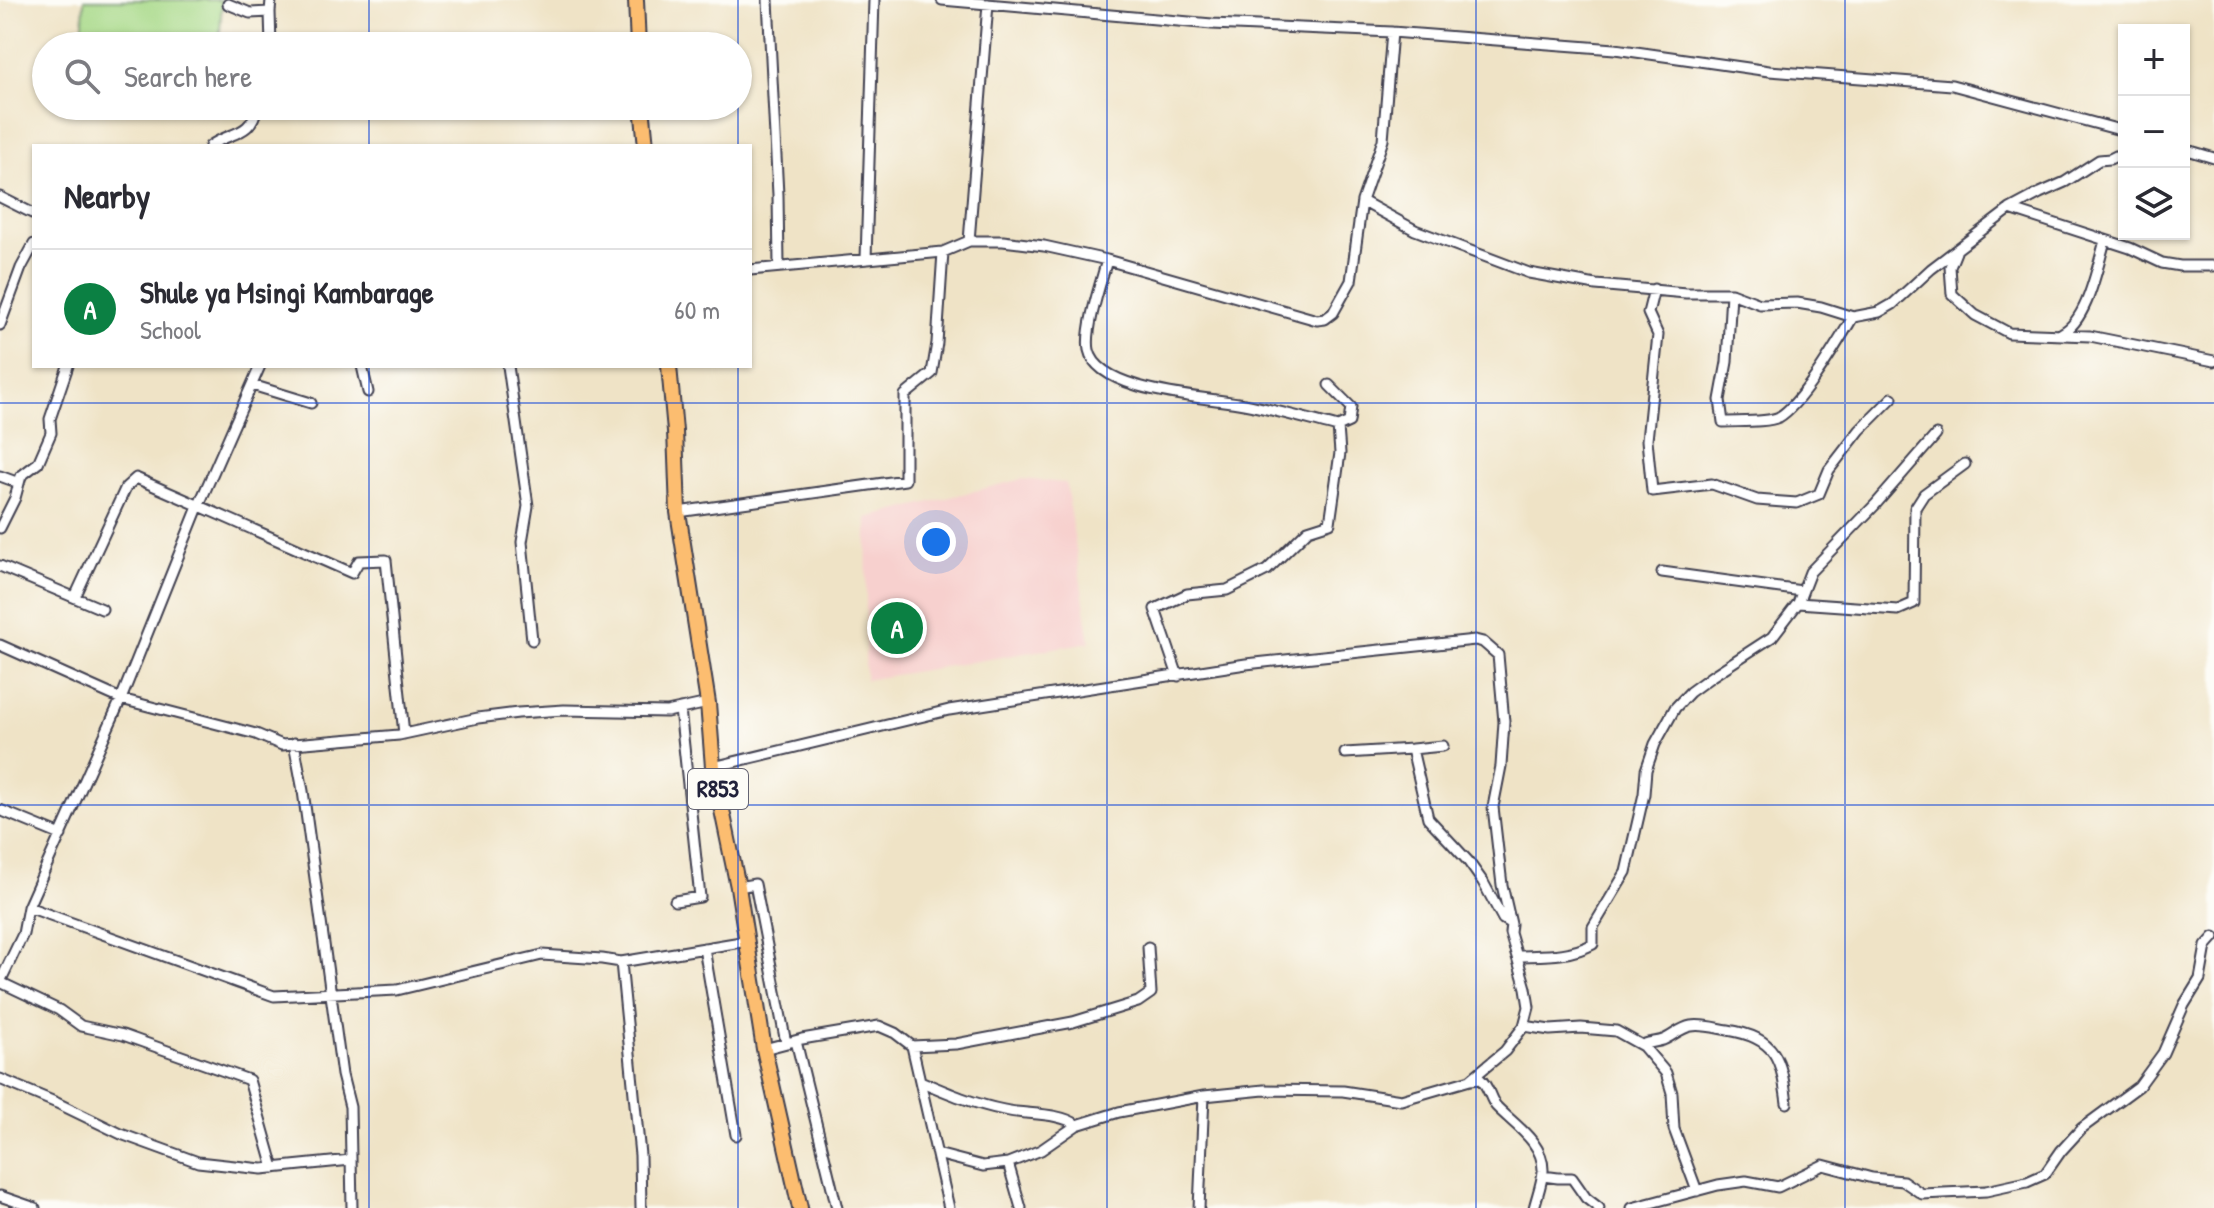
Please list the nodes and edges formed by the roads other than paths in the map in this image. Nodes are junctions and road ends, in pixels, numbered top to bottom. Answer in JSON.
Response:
{"nodes":[{"id":1,"x":271,"y":0,"type":"edge"},
{"id":2,"x":636,"y":0,"type":"edge"},
{"id":3,"x":768,"y":0,"type":"edge"},
{"id":4,"x":874,"y":0,"type":"edge"},
{"id":5,"x":942,"y":0,"type":"edge"},
{"id":6,"x":228,"y":4,"type":"dead end"},
{"id":7,"x":988,"y":4,"type":"junction"},
{"id":8,"x":1043,"y":5,"type":"edge"},
{"id":9,"x":270,"y":12,"type":"junction"},
{"id":10,"x":271,"y":32,"type":"edge"},
{"id":11,"x":637,"y":32,"type":"edge"},
{"id":12,"x":1392,"y":32,"type":"junction"},
{"id":13,"x":253,"y":120,"type":"edge"},
{"id":14,"x":643,"y":120,"type":"edge"},
{"id":15,"x":2118,"y":129,"type":"edge"},
{"id":16,"x":213,"y":144,"type":"edge"},
{"id":17,"x":646,"y":144,"type":"edge"},
{"id":18,"x":2190,"y":151,"type":"edge"},
{"id":19,"x":2118,"y":155,"type":"edge"},
{"id":20,"x":2214,"y":158,"type":"edge"},
{"id":21,"x":0,"y":197,"type":"edge"},
{"id":22,"x":1362,"y":201,"type":"junction"},
{"id":23,"x":2010,"y":209,"type":"junction"},
{"id":24,"x":32,"y":213,"type":"edge"},
{"id":25,"x":969,"y":241,"type":"junction"},
{"id":26,"x":2105,"y":241,"type":"junction"},
{"id":27,"x":32,"y":248,"type":"edge"},
{"id":28,"x":1957,"y":250,"type":"junction"},
{"id":29,"x":943,"y":252,"type":"junction"},
{"id":30,"x":866,"y":259,"type":"junction"},
{"id":31,"x":1107,"y":260,"type":"junction"},
{"id":32,"x":2213,"y":264,"type":"edge"},
{"id":33,"x":779,"y":266,"type":"junction"},
{"id":34,"x":752,"y":270,"type":"edge"},
{"id":35,"x":1654,"y":289,"type":"junction"},
{"id":36,"x":1731,"y":293,"type":"junction"},
{"id":37,"x":1853,"y":317,"type":"junction"},
{"id":38,"x":0,"y":325,"type":"edge"},
{"id":39,"x":2060,"y":334,"type":"junction"},
{"id":40,"x":2214,"y":361,"type":"edge"},
{"id":41,"x":67,"y":368,"type":"edge"},
{"id":42,"x":259,"y":368,"type":"edge"},
{"id":43,"x":362,"y":368,"type":"edge"},
{"id":44,"x":508,"y":368,"type":"edge"},
{"id":45,"x":669,"y":368,"type":"edge"},
{"id":46,"x":252,"y":385,"type":"junction"},
{"id":47,"x":1329,"y":385,"type":"dead end"},
{"id":48,"x":368,"y":392,"type":"dead end"},
{"id":49,"x":1892,"y":398,"type":"dead end"},
{"id":50,"x":311,"y":403,"type":"dead end"},
{"id":51,"x":1338,"y":427,"type":"junction"},
{"id":52,"x":1936,"y":435,"type":"dead end"},
{"id":53,"x":1965,"y":464,"type":"dead end"},
{"id":54,"x":0,"y":476,"type":"edge"},
{"id":55,"x":19,"y":483,"type":"junction"},
{"id":56,"x":198,"y":507,"type":"junction"},
{"id":57,"x":678,"y":512,"type":"junction"},
{"id":58,"x":0,"y":528,"type":"edge"},
{"id":59,"x":0,"y":566,"type":"edge"},
{"id":60,"x":1662,"y":572,"type":"dead end"},
{"id":61,"x":1802,"y":591,"type":"junction"},
{"id":62,"x":75,"y":597,"type":"junction"},
{"id":63,"x":1798,"y":603,"type":"junction"},
{"id":64,"x":102,"y":609,"type":"dead end"},
{"id":65,"x":532,"y":640,"type":"dead end"},
{"id":66,"x":0,"y":645,"type":"edge"},
{"id":67,"x":1178,"y":676,"type":"junction"},
{"id":68,"x":121,"y":699,"type":"junction"},
{"id":69,"x":708,"y":703,"type":"junction"},
{"id":70,"x":680,"y":709,"type":"junction"},
{"id":71,"x":404,"y":734,"type":"junction"},
{"id":72,"x":294,"y":743,"type":"junction"},
{"id":73,"x":1443,"y":746,"type":"dead end"},
{"id":74,"x":1412,"y":749,"type":"junction"},
{"id":75,"x":1345,"y":753,"type":"dead end"},
{"id":76,"x":713,"y":767,"type":"junction"},
{"id":77,"x":0,"y":810,"type":"edge"},
{"id":78,"x":61,"y":835,"type":"junction"},
{"id":79,"x":738,"y":887,"type":"junction"},
{"id":80,"x":675,"y":901,"type":"dead end"},
{"id":81,"x":28,"y":907,"type":"junction"},
{"id":82,"x":1511,"y":924,"type":"junction"},
{"id":83,"x":2214,"y":937,"type":"edge"},
{"id":84,"x":747,"y":941,"type":"junction"},
{"id":85,"x":1148,"y":947,"type":"dead end"},
{"id":86,"x":704,"y":948,"type":"junction"},
{"id":87,"x":1517,"y":956,"type":"junction"},
{"id":88,"x":621,"y":962,"type":"junction"},
{"id":89,"x":0,"y":982,"type":"edge"},
{"id":90,"x":331,"y":993,"type":"junction"},
{"id":91,"x":1524,"y":1026,"type":"junction"},
{"id":92,"x":791,"y":1042,"type":"junction"},
{"id":93,"x":912,"y":1046,"type":"junction"},
{"id":94,"x":1643,"y":1046,"type":"junction"},
{"id":95,"x":764,"y":1049,"type":"junction"},
{"id":96,"x":0,"y":1079,"type":"edge"},
{"id":97,"x":1470,"y":1080,"type":"junction"},
{"id":98,"x":920,"y":1081,"type":"junction"},
{"id":99,"x":1204,"y":1096,"type":"junction"},
{"id":100,"x":1787,"y":1103,"type":"dead end"},
{"id":101,"x":1077,"y":1125,"type":"junction"},
{"id":102,"x":736,"y":1135,"type":"dead end"},
{"id":103,"x":937,"y":1154,"type":"junction"},
{"id":104,"x":351,"y":1160,"type":"junction"},
{"id":105,"x":1008,"y":1163,"type":"junction"},
{"id":106,"x":274,"y":1168,"type":"junction"},
{"id":107,"x":1543,"y":1176,"type":"junction"},
{"id":108,"x":1697,"y":1191,"type":"junction"},
{"id":109,"x":0,"y":1196,"type":"edge"},
{"id":110,"x":35,"y":1208,"type":"edge"},
{"id":111,"x":352,"y":1208,"type":"edge"},
{"id":112,"x":641,"y":1208,"type":"edge"},
{"id":113,"x":800,"y":1208,"type":"edge"},
{"id":114,"x":837,"y":1208,"type":"edge"},
{"id":115,"x":949,"y":1208,"type":"edge"},
{"id":116,"x":1021,"y":1208,"type":"edge"},
{"id":117,"x":1199,"y":1208,"type":"edge"},
{"id":118,"x":1534,"y":1208,"type":"edge"},
{"id":119,"x":1599,"y":1208,"type":"edge"},
{"id":120,"x":1632,"y":1208,"type":"edge"}],
"edges":[{"from":1,"to":9,"type":"street"},
{"from":2,"to":11,"type":"main road"},
{"from":3,"to":33,"type":"street"},
{"from":4,"to":30,"type":"street"},
{"from":5,"to":7,"type":"street"},
{"from":6,"to":9,"type":"street"},
{"from":7,"to":8,"type":"street"},
{"from":7,"to":25,"type":"street"},
{"from":8,"to":12,"type":"street"},
{"from":9,"to":10,"type":"street"},
{"from":12,"to":15,"type":"street"},
{"from":12,"to":22,"type":"street"},
{"from":13,"to":16,"type":"street"},
{"from":14,"to":17,"type":"main road"},
{"from":18,"to":20,"type":"street"},
{"from":19,"to":23,"type":"street"},
{"from":21,"to":24,"type":"street"},
{"from":22,"to":31,"type":"street"},
{"from":22,"to":35,"type":"street"},
{"from":23,"to":26,"type":"street"},
{"from":23,"to":28,"type":"street"},
{"from":25,"to":29,"type":"street"},
{"from":25,"to":31,"type":"street"},
{"from":26,"to":32,"type":"street"},
{"from":26,"to":39,"type":"street"},
{"from":27,"to":38,"type":"street"},
{"from":28,"to":37,"type":"street"},
{"from":28,"to":39,"type":"street"},
{"from":29,"to":30,"type":"street"},
{"from":29,"to":57,"type":"street"},
{"from":30,"to":33,"type":"street"},
{"from":31,"to":51,"type":"street"},
{"from":33,"to":34,"type":"street"},
{"from":35,"to":36,"type":"street"},
{"from":35,"to":49,"type":"street"},
{"from":36,"to":37,"type":"street"},
{"from":36,"to":37,"type":"street"},
{"from":39,"to":40,"type":"street"},
{"from":41,"to":55,"type":"street"},
{"from":42,"to":46,"type":"street"},
{"from":43,"to":48,"type":"street"},
{"from":44,"to":65,"type":"street"},
{"from":45,"to":57,"type":"main road","number":"R853"},
{"from":46,"to":50,"type":"street"},
{"from":46,"to":56,"type":"street"},
{"from":47,"to":51,"type":"street"},
{"from":51,"to":67,"type":"street"},
{"from":52,"to":61,"type":"street"},
{"from":53,"to":63,"type":"street"},
{"from":54,"to":55,"type":"street"},
{"from":55,"to":58,"type":"street"},
{"from":56,"to":62,"type":"street"},
{"from":56,"to":68,"type":"street"},
{"from":56,"to":71,"type":"street"},
{"from":57,"to":69,"type":"main road","number":"R853"},
{"from":59,"to":62,"type":"street"},
{"from":60,"to":61,"type":"street"},
{"from":61,"to":63,"type":"street"},
{"from":62,"to":64,"type":"street"},
{"from":63,"to":87,"type":"street"},
{"from":66,"to":68,"type":"street"},
{"from":67,"to":76,"type":"street"},
{"from":67,"to":82,"type":"street"},
{"from":68,"to":72,"type":"street"},
{"from":68,"to":78,"type":"street"},
{"from":69,"to":70,"type":"street"},
{"from":69,"to":76,"type":"main road","number":"R853"},
{"from":70,"to":71,"type":"street"},
{"from":70,"to":80,"type":"street"},
{"from":71,"to":72,"type":"street"},
{"from":72,"to":90,"type":"street"},
{"from":73,"to":74,"type":"street"},
{"from":74,"to":75,"type":"street"},
{"from":74,"to":82,"type":"street"},
{"from":76,"to":79,"type":"main road","number":"R853"},
{"from":77,"to":78,"type":"street"},
{"from":78,"to":81,"type":"street"},
{"from":79,"to":84,"type":"main road","number":"R853"},
{"from":79,"to":92,"type":"street"},
{"from":81,"to":89,"type":"street"},
{"from":81,"to":90,"type":"street"},
{"from":82,"to":87,"type":"street"},
{"from":83,"to":108,"type":"street"},
{"from":84,"to":86,"type":"street"},
{"from":84,"to":95,"type":"main road","number":"R853"},
{"from":85,"to":93,"type":"street"},
{"from":86,"to":88,"type":"street"},
{"from":86,"to":102,"type":"street"},
{"from":87,"to":91,"type":"street"},
{"from":88,"to":90,"type":"street"},
{"from":88,"to":112,"type":"street"},
{"from":89,"to":106,"type":"street"},
{"from":90,"to":104,"type":"street"},
{"from":91,"to":94,"type":"street"},
{"from":91,"to":97,"type":"street"},
{"from":92,"to":93,"type":"street"},
{"from":92,"to":95,"type":"street"},
{"from":92,"to":114,"type":"street"},
{"from":93,"to":98,"type":"street"},
{"from":94,"to":100,"type":"street"},
{"from":94,"to":108,"type":"street"},
{"from":95,"to":113,"type":"main road","number":"R853"},
{"from":96,"to":106,"type":"street"},
{"from":97,"to":99,"type":"street"},
{"from":97,"to":107,"type":"street"},
{"from":98,"to":101,"type":"street"},
{"from":98,"to":103,"type":"street"},
{"from":99,"to":101,"type":"street"},
{"from":99,"to":117,"type":"street"},
{"from":101,"to":105,"type":"street"},
{"from":103,"to":105,"type":"street"},
{"from":103,"to":115,"type":"street"},
{"from":104,"to":106,"type":"street"},
{"from":104,"to":111,"type":"street"},
{"from":105,"to":116,"type":"street"},
{"from":107,"to":118,"type":"street"},
{"from":107,"to":119,"type":"street"},
{"from":108,"to":120,"type":"street"},
{"from":109,"to":110,"type":"street"}]}
